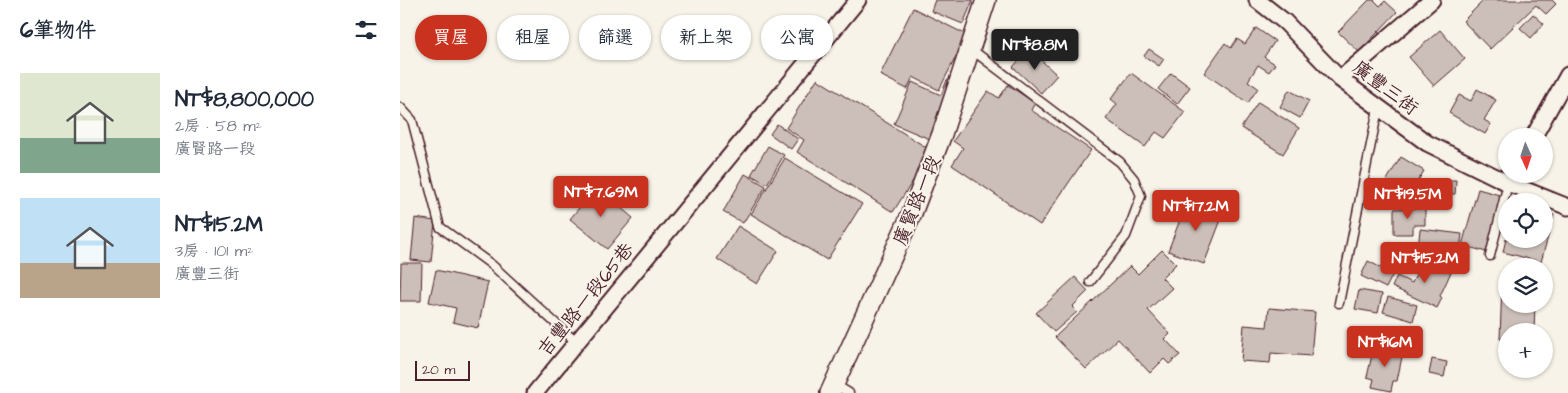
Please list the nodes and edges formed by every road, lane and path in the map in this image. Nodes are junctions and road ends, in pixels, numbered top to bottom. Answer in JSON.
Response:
{"nodes":[{"id":1,"x":858,"y":0,"type":"edge"},
{"id":2,"x":986,"y":0,"type":"edge"},
{"id":3,"x":1257,"y":0,"type":"edge"},
{"id":4,"x":1432,"y":0,"type":"edge"},
{"id":5,"x":970,"y":48,"type":"junction"},
{"id":6,"x":1568,"y":75,"type":"edge"},
{"id":7,"x":1340,"y":79,"type":"junction"},
{"id":8,"x":400,"y":107,"type":"edge"},
{"id":9,"x":1378,"y":108,"type":"junction"},
{"id":10,"x":1538,"y":128,"type":"edge"},
{"id":11,"x":1498,"y":174,"type":"edge"},
{"id":12,"x":1509,"y":183,"type":"edge"},
{"id":13,"x":1519,"y":183,"type":"edge"},
{"id":14,"x":1568,"y":206,"type":"edge"},
{"id":15,"x":1490,"y":256,"type":"dead end"},
{"id":16,"x":1090,"y":282,"type":"dead end"},
{"id":17,"x":1339,"y":302,"type":"dead end"},
{"id":18,"x":576,"y":342,"type":"junction"},
{"id":19,"x":838,"y":390,"type":"edge"},
{"id":20,"x":535,"y":393,"type":"edge"}],
"edges":[{"from":1,"to":18,"type":"street","name":"吉豐路一段65巷"},
{"from":2,"to":5,"type":"street","name":"廣賢路一段"},
{"from":3,"to":7,"type":"street","name":"廣豐三街"},
{"from":4,"to":7,"type":"street"},
{"from":5,"to":16,"type":"lane"},
{"from":5,"to":19,"type":"street","name":"廣賢路一段"},
{"from":6,"to":10,"type":"street"},
{"from":7,"to":9,"type":"street","name":"廣豐三街"},
{"from":8,"to":18,"type":"lane"},
{"from":9,"to":11,"type":"street","name":"廣豐三街"},
{"from":9,"to":17,"type":"lane"},
{"from":12,"to":15,"type":"lane"},
{"from":13,"to":14,"type":"street","name":"廣豐三街"},
{"from":18,"to":20,"type":"street","name":"吉豐路一段65巷"}]}
